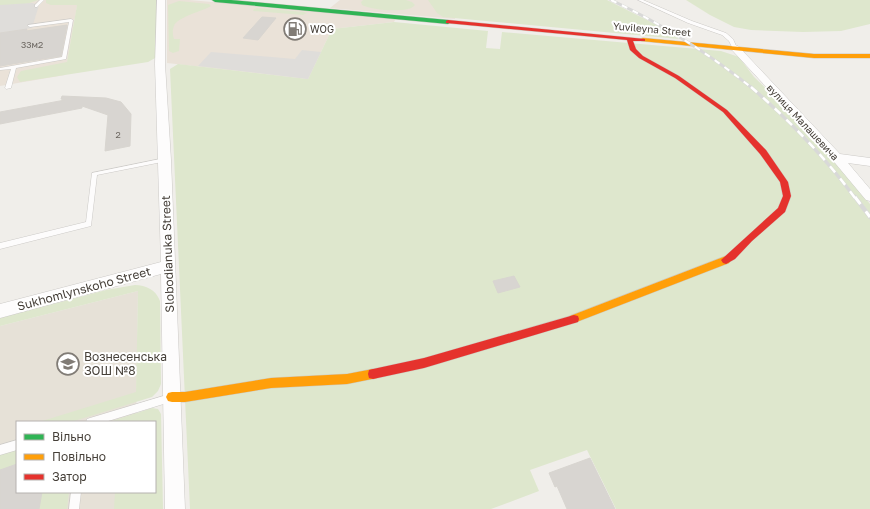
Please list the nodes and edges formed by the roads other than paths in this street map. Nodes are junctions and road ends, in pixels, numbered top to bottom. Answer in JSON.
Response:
{"nodes":[{"id":1,"x":42,"y":0,"type":"edge"},
{"id":2,"x":161,"y":0,"type":"edge"},
{"id":3,"x":215,"y":0,"type":"edge"},
{"id":4,"x":640,"y":0,"type":"edge"},
{"id":5,"x":36,"y":6,"type":"dead end"},
{"id":6,"x":30,"y":26,"type":"dead end"},
{"id":7,"x":629,"y":38,"type":"junction"},
{"id":8,"x":735,"y":48,"type":"junction"},
{"id":9,"x":870,"y":56,"type":"edge"},
{"id":10,"x":14,"y":67,"type":"junction"},
{"id":11,"x":0,"y":69,"type":"edge"},
{"id":12,"x":8,"y":88,"type":"dead end"},
{"id":13,"x":836,"y":157,"type":"junction"},
{"id":14,"x":165,"y":160,"type":"junction"},
{"id":15,"x":870,"y":162,"type":"edge"},
{"id":16,"x":870,"y":197,"type":"edge"},
{"id":17,"x":0,"y":246,"type":"edge"},
{"id":18,"x":168,"y":266,"type":"junction"},
{"id":19,"x":0,"y":311,"type":"edge"},
{"id":20,"x":172,"y":397,"type":"junction"},
{"id":21,"x":93,"y":421,"type":"edge"},
{"id":22,"x":16,"y":445,"type":"edge"},
{"id":23,"x":0,"y":450,"type":"edge"},
{"id":24,"x":76,"y":493,"type":"edge"},
{"id":25,"x":74,"y":509,"type":"edge"},
{"id":26,"x":175,"y":509,"type":"edge"}],
"edges":[{"from":1,"to":5,"type":"lane"},
{"from":2,"to":14,"type":"street","name":"Slobodianuka Street"},
{"from":3,"to":7,"type":"main road","name":"Yuvileyna Street"},
{"from":4,"to":8,"type":"lane"},
{"from":6,"to":10,"type":"lane"},
{"from":7,"to":8,"type":"main road","name":"Yuvileyna Street"},
{"from":7,"to":20,"type":"main road"},
{"from":8,"to":9,"type":"main road","name":"Yuvileyna Street"},
{"from":8,"to":13,"type":"street","name":"вулиця Малашевича"},
{"from":10,"to":11,"type":"lane"},
{"from":10,"to":12,"type":"lane"},
{"from":13,"to":15,"type":"street"},
{"from":13,"to":16,"type":"street","name":"вулиця Малашевича"},
{"from":14,"to":17,"type":"lane"},
{"from":14,"to":18,"type":"street","name":"Slobodianuka Street"},
{"from":18,"to":19,"type":"street","name":"Sukhomlynskoho Street"},
{"from":18,"to":20,"type":"street","name":"Slobodianuka Street"},
{"from":20,"to":21,"type":"lane"},
{"from":20,"to":26,"type":"street","name":"Slobodianuka Street"},
{"from":22,"to":23,"type":"lane"},
{"from":24,"to":25,"type":"lane"}]}
